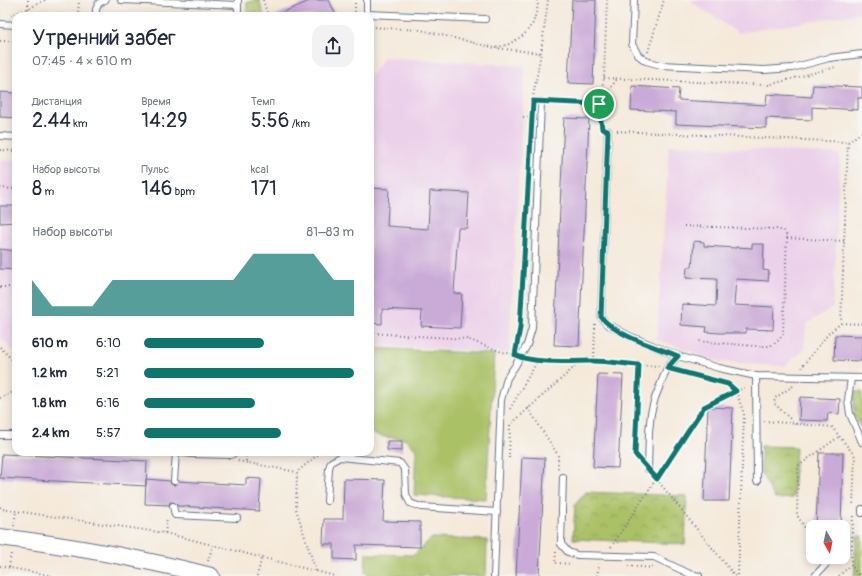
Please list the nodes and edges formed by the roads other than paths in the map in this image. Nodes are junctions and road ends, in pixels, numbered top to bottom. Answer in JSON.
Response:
{"nodes":[{"id":1,"x":105,"y":0,"type":"edge"},
{"id":2,"x":121,"y":0,"type":"edge"},
{"id":3,"x":367,"y":0,"type":"edge"},
{"id":4,"x":634,"y":0,"type":"edge"},
{"id":5,"x":238,"y":2,"type":"edge"},
{"id":6,"x":96,"y":12,"type":"edge"},
{"id":7,"x":367,"y":12,"type":"edge"},
{"id":8,"x":374,"y":15,"type":"edge"},
{"id":9,"x":485,"y":19,"type":"dead end"},
{"id":10,"x":0,"y":24,"type":"edge"},
{"id":11,"x":12,"y":25,"type":"edge"},
{"id":12,"x":862,"y":54,"type":"edge"},
{"id":13,"x":542,"y":102,"type":"road end"},
{"id":14,"x":608,"y":131,"type":"road end"},
{"id":15,"x":0,"y":136,"type":"edge"},
{"id":16,"x":12,"y":137,"type":"edge"},
{"id":17,"x":678,"y":356,"type":"junction"},
{"id":18,"x":756,"y":376,"type":"junction"},
{"id":19,"x":851,"y":378,"type":"junction"},
{"id":20,"x":862,"y":378,"type":"edge"},
{"id":21,"x":0,"y":435,"type":"edge"},
{"id":22,"x":12,"y":435,"type":"edge"},
{"id":23,"x":862,"y":442,"type":"edge"},
{"id":24,"x":176,"y":456,"type":"edge"},
{"id":25,"x":648,"y":469,"type":"road end"},
{"id":26,"x":563,"y":477,"type":"dead end"},
{"id":27,"x":174,"y":481,"type":"dead end"},
{"id":28,"x":757,"y":481,"type":"dead end"},
{"id":29,"x":327,"y":501,"type":"dead end"},
{"id":30,"x":173,"y":506,"type":"dead end"},
{"id":31,"x":862,"y":509,"type":"edge"},
{"id":32,"x":497,"y":512,"type":"junction"},
{"id":33,"x":862,"y":513,"type":"edge"},
{"id":34,"x":237,"y":518,"type":"dead end"},
{"id":35,"x":0,"y":537,"type":"edge"},
{"id":36,"x":826,"y":564,"type":"dead end"},
{"id":37,"x":208,"y":575,"type":"edge"},
{"id":38,"x":494,"y":576,"type":"edge"},
{"id":39,"x":699,"y":576,"type":"edge"},
{"id":40,"x":816,"y":576,"type":"edge"}],
"edges":[{"from":1,"to":6,"type":"lane"},
{"from":2,"to":5,"type":"lane"},
{"from":3,"to":7,"type":"lane"},
{"from":4,"to":12,"type":"lane"},
{"from":8,"to":9,"type":"lane"},
{"from":10,"to":11,"type":"lane"},
{"from":13,"to":32,"type":"lane"},
{"from":14,"to":17,"type":"lane"},
{"from":15,"to":16,"type":"lane"},
{"from":17,"to":18,"type":"lane"},
{"from":17,"to":25,"type":"lane"},
{"from":18,"to":19,"type":"lane"},
{"from":18,"to":28,"type":"lane"},
{"from":19,"to":20,"type":"lane"},
{"from":19,"to":23,"type":"lane"},
{"from":21,"to":22,"type":"lane"},
{"from":24,"to":27,"type":"lane"},
{"from":26,"to":39,"type":"lane"},
{"from":29,"to":32,"type":"lane"},
{"from":30,"to":34,"type":"lane"},
{"from":31,"to":33,"type":"lane"},
{"from":32,"to":38,"type":"lane"},
{"from":35,"to":37,"type":"street"},
{"from":36,"to":40,"type":"lane"}]}
